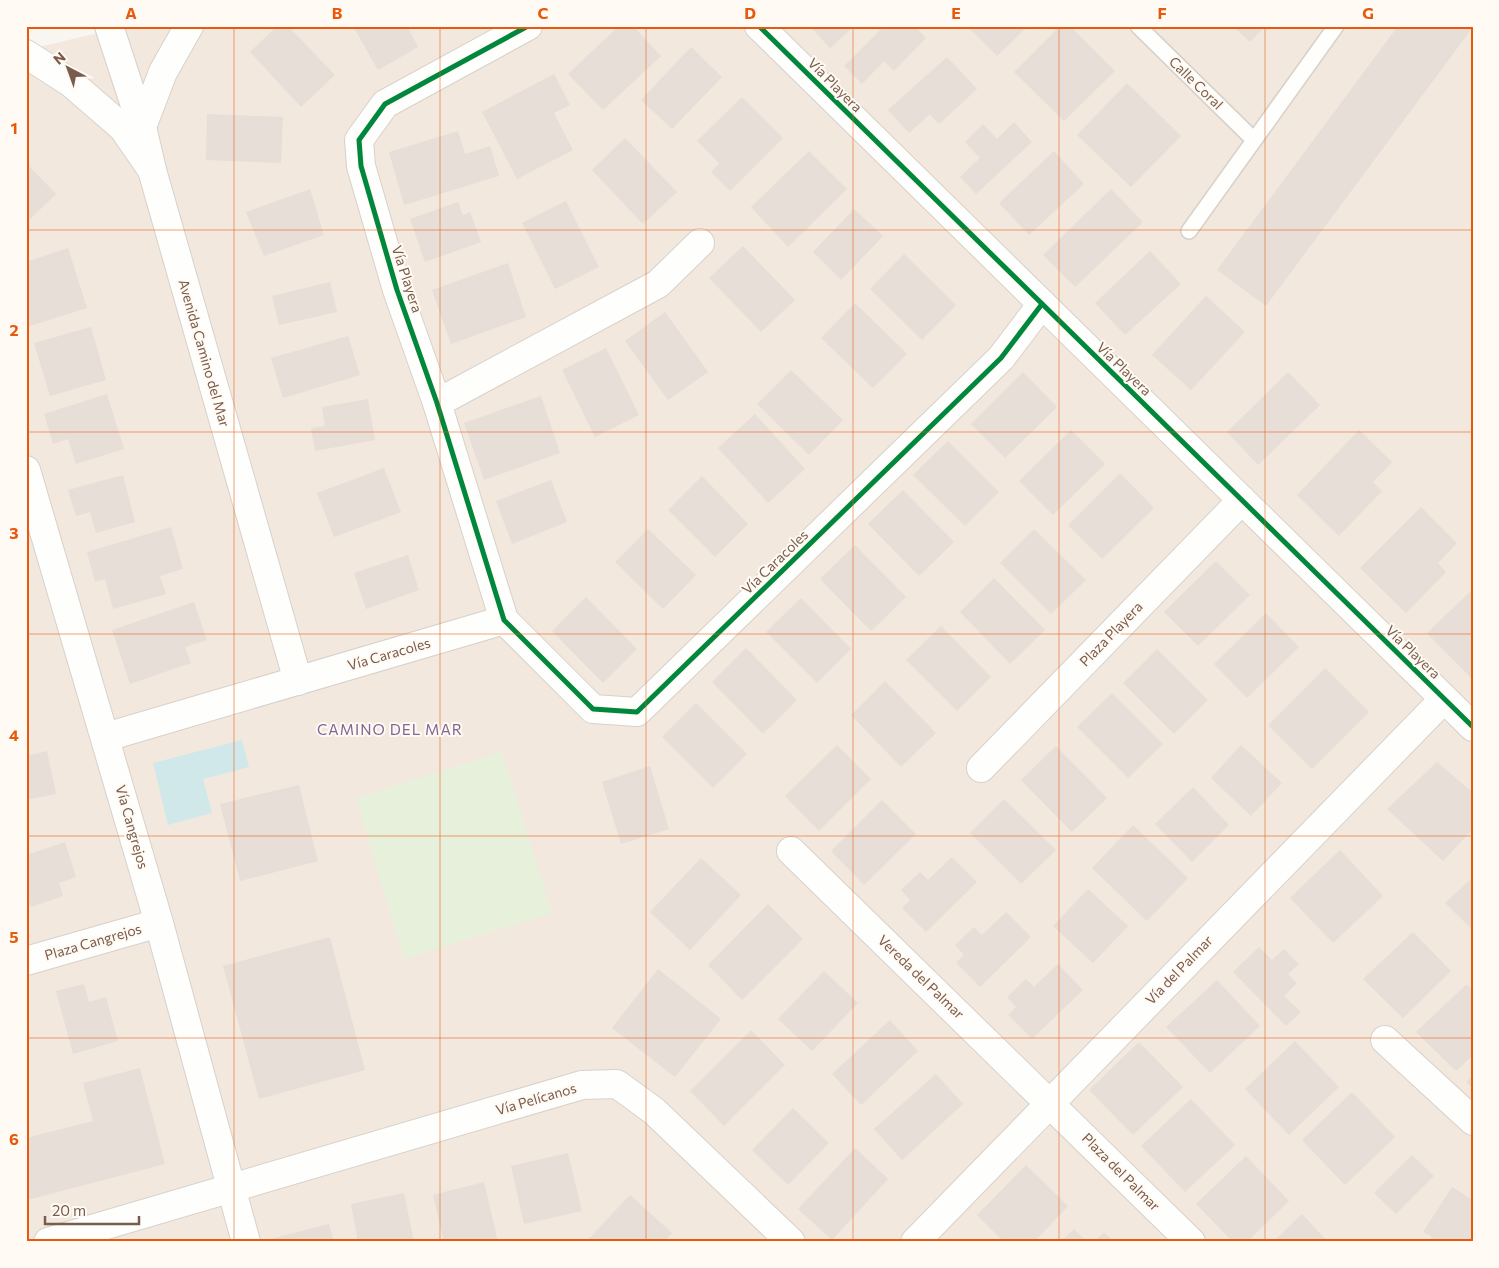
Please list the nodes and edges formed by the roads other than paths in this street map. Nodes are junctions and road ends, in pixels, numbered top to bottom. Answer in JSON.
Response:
{"nodes":[{"id":1,"x":109,"y":26,"type":"edge"},
{"id":2,"x":189,"y":26,"type":"edge"},
{"id":3,"x":528,"y":26,"type":"edge"},
{"id":4,"x":759,"y":26,"type":"edge"},
{"id":5,"x":1138,"y":26,"type":"edge"},
{"id":6,"x":1336,"y":26,"type":"edge"},
{"id":7,"x":26,"y":54,"type":"edge"},
{"id":8,"x":142,"y":128,"type":"junction"},
{"id":9,"x":1254,"y":140,"type":"junction"},
{"id":10,"x":152,"y":170,"type":"junction"},
{"id":11,"x":1189,"y":231,"type":"dead end"},
{"id":12,"x":700,"y":243,"type":"dead end"},
{"id":13,"x":1042,"y":304,"type":"junction"},
{"id":14,"x":437,"y":403,"type":"junction"},
{"id":15,"x":26,"y":470,"type":"edge"},
{"id":16,"x":1242,"y":500,"type":"junction"},
{"id":17,"x":504,"y":620,"type":"junction"},
{"id":18,"x":298,"y":681,"type":"junction"},
{"id":19,"x":1444,"y":699,"type":"junction"},
{"id":20,"x":1473,"y":727,"type":"edge"},
{"id":21,"x":106,"y":737,"type":"junction"},
{"id":22,"x":981,"y":768,"type":"dead end"},
{"id":23,"x":791,"y":851,"type":"dead end"},
{"id":24,"x":159,"y":923,"type":"junction"},
{"id":25,"x":26,"y":961,"type":"edge"},
{"id":26,"x":1385,"y":1040,"type":"dead end"},
{"id":27,"x":1050,"y":1102,"type":"junction"},
{"id":28,"x":1473,"y":1121,"type":"edge"},
{"id":29,"x":230,"y":1187,"type":"junction"},
{"id":30,"x":48,"y":1242,"type":"edge"},
{"id":31,"x":246,"y":1242,"type":"edge"},
{"id":32,"x":791,"y":1242,"type":"edge"},
{"id":33,"x":915,"y":1242,"type":"edge"},
{"id":34,"x":1192,"y":1242,"type":"edge"}],
"edges":[{"from":1,"to":8,"type":"street","name":"Avenida Camino del Mar"},
{"from":2,"to":8,"type":"street"},
{"from":3,"to":14,"type":"street","name":"Vía Playera"},
{"from":4,"to":13,"type":"street","name":"Vía Playera"},
{"from":5,"to":9,"type":"lane","name":"Calle Coral"},
{"from":6,"to":9,"type":"lane"},
{"from":7,"to":10,"type":"street"},
{"from":8,"to":10,"type":"street","name":"Avenida Camino del Mar"},
{"from":9,"to":11,"type":"lane"},
{"from":10,"to":18,"type":"street","name":"Avenida Camino del Mar"},
{"from":12,"to":14,"type":"street"},
{"from":13,"to":16,"type":"street","name":"Vía Playera"},
{"from":13,"to":17,"type":"street","name":"Vía Caracoles"},
{"from":14,"to":17,"type":"street","name":"Vía Playera"},
{"from":15,"to":21,"type":"street","name":"Vía Cangrejos"},
{"from":16,"to":19,"type":"street","name":"Vía Playera"},
{"from":16,"to":22,"type":"street","name":"Plaza Playera"},
{"from":17,"to":18,"type":"street","name":"Vía Caracoles"},
{"from":18,"to":21,"type":"street","name":"Vía Caracoles"},
{"from":19,"to":20,"type":"street","name":"Vía Playera"},
{"from":19,"to":27,"type":"street","name":"Vía del Palmar"},
{"from":21,"to":24,"type":"street","name":"Vía Cangrejos"},
{"from":23,"to":27,"type":"street","name":"Vereda del Palmar"},
{"from":24,"to":25,"type":"street","name":"Plaza Cangrejos"},
{"from":24,"to":29,"type":"street","name":"Vía Cangrejos"},
{"from":26,"to":28,"type":"street"},
{"from":27,"to":33,"type":"street","name":"Vía del Palmar"},
{"from":27,"to":34,"type":"street","name":"Plaza del Palmar"},
{"from":29,"to":30,"type":"street"},
{"from":29,"to":31,"type":"street","name":"Vía Cangrejos"},
{"from":29,"to":32,"type":"street","name":"Vía Pelícanos"}]}
